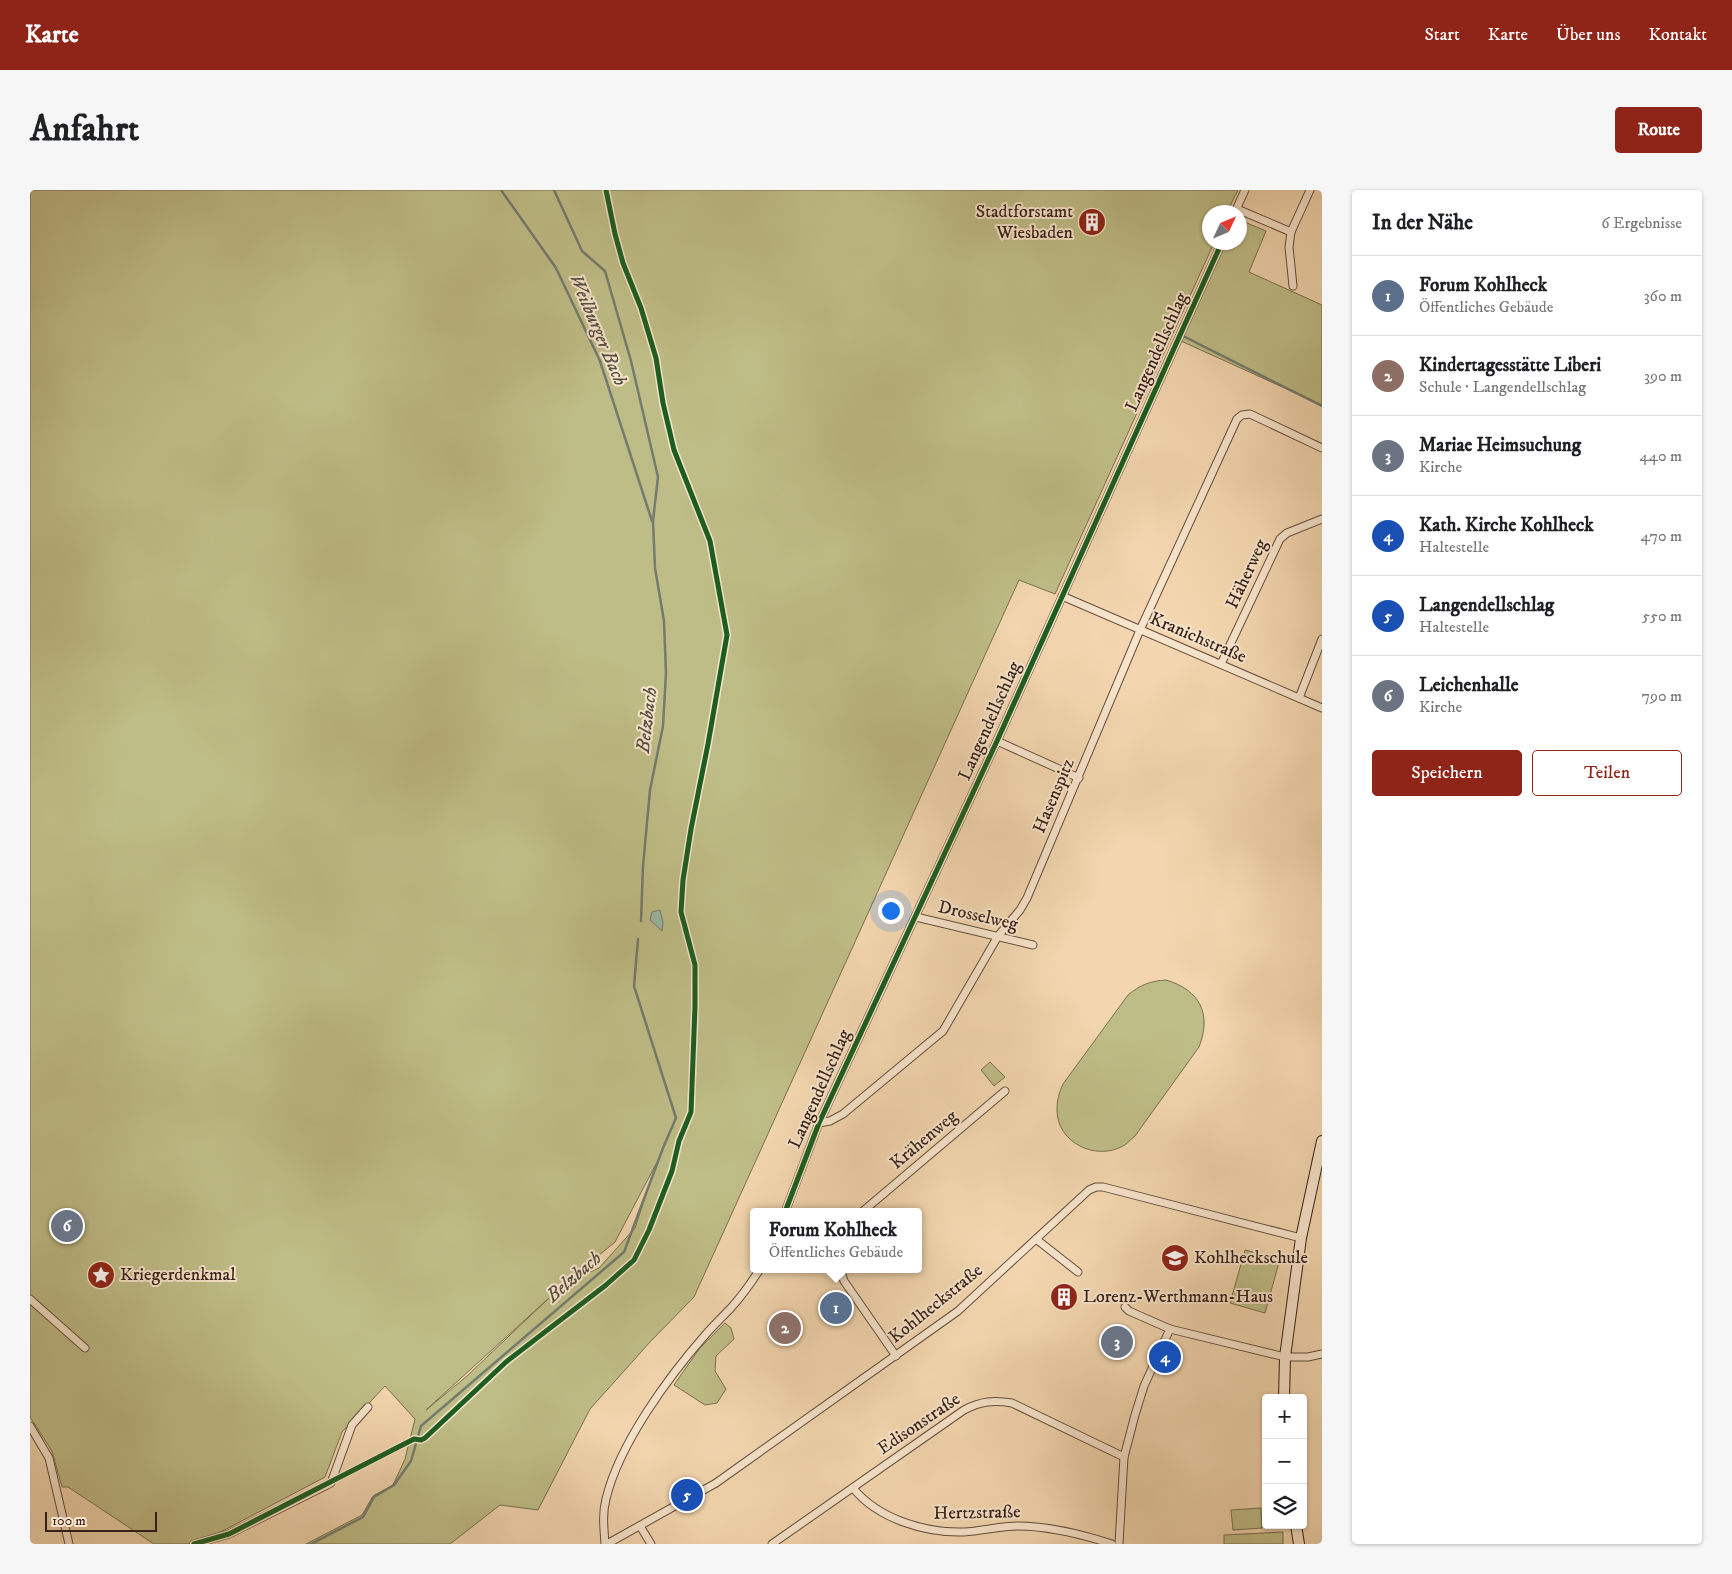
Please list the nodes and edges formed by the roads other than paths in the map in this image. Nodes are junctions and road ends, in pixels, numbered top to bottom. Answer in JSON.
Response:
{"nodes":[{"id":1,"x":1245,"y":190,"type":"edge"},
{"id":2,"x":1310,"y":190,"type":"edge"},
{"id":3,"x":1239,"y":205,"type":"edge"},
{"id":4,"x":1247,"y":215,"type":"edge"},
{"id":5,"x":1291,"y":232,"type":"junction"},
{"id":6,"x":1218,"y":250,"type":"edge"},
{"id":7,"x":1293,"y":286,"type":"dead end"},
{"id":8,"x":1322,"y":448,"type":"edge"},
{"id":9,"x":1322,"y":519,"type":"edge"},
{"id":10,"x":1062,"y":596,"type":"junction"},
{"id":11,"x":1140,"y":630,"type":"junction"},
{"id":12,"x":1322,"y":639,"type":"edge"},
{"id":13,"x":1221,"y":664,"type":"junction"},
{"id":14,"x":1299,"y":698,"type":"junction"},
{"id":15,"x":1322,"y":708,"type":"edge"},
{"id":16,"x":997,"y":741,"type":"junction"},
{"id":17,"x":1079,"y":778,"type":"junction"},
{"id":18,"x":916,"y":917,"type":"junction"},
{"id":19,"x":998,"y":936,"type":"junction"},
{"id":20,"x":1033,"y":945,"type":"dead end"},
{"id":21,"x":1005,"y":1091,"type":"dead end"},
{"id":22,"x":819,"y":1123,"type":"junction"},
{"id":23,"x":1322,"y":1141,"type":"edge"},
{"id":24,"x":787,"y":1208,"type":"edge"},
{"id":25,"x":867,"y":1208,"type":"edge"},
{"id":26,"x":1301,"y":1238,"type":"junction"},
{"id":27,"x":1036,"y":1239,"type":"junction"},
{"id":28,"x":1078,"y":1272,"type":"dead end"},
{"id":29,"x":757,"y":1273,"type":"edge"},
{"id":30,"x":841,"y":1273,"type":"edge"},
{"id":31,"x":30,"y":1299,"type":"edge"},
{"id":32,"x":1124,"y":1307,"type":"dead end"},
{"id":33,"x":1170,"y":1329,"type":"junction"},
{"id":34,"x":85,"y":1348,"type":"dead end"},
{"id":35,"x":1322,"y":1354,"type":"edge"},
{"id":36,"x":896,"y":1356,"type":"junction"},
{"id":37,"x":1285,"y":1357,"type":"junction"},
{"id":38,"x":1284,"y":1394,"type":"edge"},
{"id":39,"x":368,"y":1407,"type":"dead end"},
{"id":40,"x":30,"y":1426,"type":"edge"},
{"id":41,"x":1124,"y":1457,"type":"junction"},
{"id":42,"x":853,"y":1488,"type":"junction"},
{"id":43,"x":640,"y":1526,"type":"junction"},
{"id":44,"x":1297,"y":1529,"type":"edge"},
{"id":45,"x":70,"y":1544,"type":"edge"},
{"id":46,"x":194,"y":1544,"type":"edge"},
{"id":47,"x":606,"y":1544,"type":"edge"},
{"id":48,"x":650,"y":1544,"type":"edge"},
{"id":49,"x":772,"y":1544,"type":"edge"},
{"id":50,"x":1112,"y":1544,"type":"edge"},
{"id":51,"x":1119,"y":1544,"type":"edge"},
{"id":52,"x":1299,"y":1544,"type":"edge"}],
"edges":[{"from":1,"to":3,"type":"street"},
{"from":2,"to":5,"type":"street"},
{"from":4,"to":5,"type":"street"},
{"from":5,"to":7,"type":"street"},
{"from":6,"to":10,"type":"street","name":"Langendellschlag"},
{"from":8,"to":11,"type":"street","name":"Hasenspitz"},
{"from":9,"to":13,"type":"street","name":"Häherweg"},
{"from":10,"to":11,"type":"street","name":"Kranichstraße"},
{"from":10,"to":16,"type":"street","name":"Langendellschlag"},
{"from":11,"to":13,"type":"street","name":"Kranichstraße"},
{"from":11,"to":17,"type":"street","name":"Hasenspitz"},
{"from":12,"to":14,"type":"street"},
{"from":13,"to":14,"type":"street","name":"Kranichstraße"},
{"from":14,"to":15,"type":"street","name":"Kranichstraße"},
{"from":16,"to":17,"type":"street"},
{"from":16,"to":18,"type":"street","name":"Langendellschlag"},
{"from":17,"to":19,"type":"street","name":"Hasenspitz"},
{"from":18,"to":19,"type":"street","name":"Drosselweg"},
{"from":18,"to":22,"type":"street","name":"Langendellschlag"},
{"from":19,"to":20,"type":"street","name":"Drosselweg"},
{"from":19,"to":22,"type":"street","name":"Hasenspitz"},
{"from":21,"to":25,"type":"street","name":"Krähenweg"},
{"from":22,"to":24,"type":"street","name":"Langendellschlag"},
{"from":23,"to":26,"type":"street"},
{"from":26,"to":27,"type":"street","name":"Kohlheckstraße"},
{"from":26,"to":37,"type":"street"},
{"from":27,"to":28,"type":"street"},
{"from":27,"to":36,"type":"street","name":"Kohlheckstraße"},
{"from":29,"to":47,"type":"street"},
{"from":30,"to":36,"type":"street"},
{"from":31,"to":34,"type":"street"},
{"from":32,"to":33,"type":"street"},
{"from":33,"to":37,"type":"street"},
{"from":33,"to":41,"type":"street"},
{"from":35,"to":37,"type":"street"},
{"from":36,"to":43,"type":"street","name":"Kohlheckstraße"},
{"from":37,"to":38,"type":"street"},
{"from":39,"to":46,"type":"street"},
{"from":40,"to":45,"type":"street"},
{"from":41,"to":42,"type":"street","name":"Edisonstraße"},
{"from":41,"to":51,"type":"street"},
{"from":42,"to":49,"type":"street","name":"Edisonstraße"},
{"from":42,"to":50,"type":"street","name":"Hertzstraße"},
{"from":43,"to":47,"type":"street","name":"Kohlheckstraße"},
{"from":43,"to":48,"type":"street"},
{"from":44,"to":52,"type":"street"}]}
